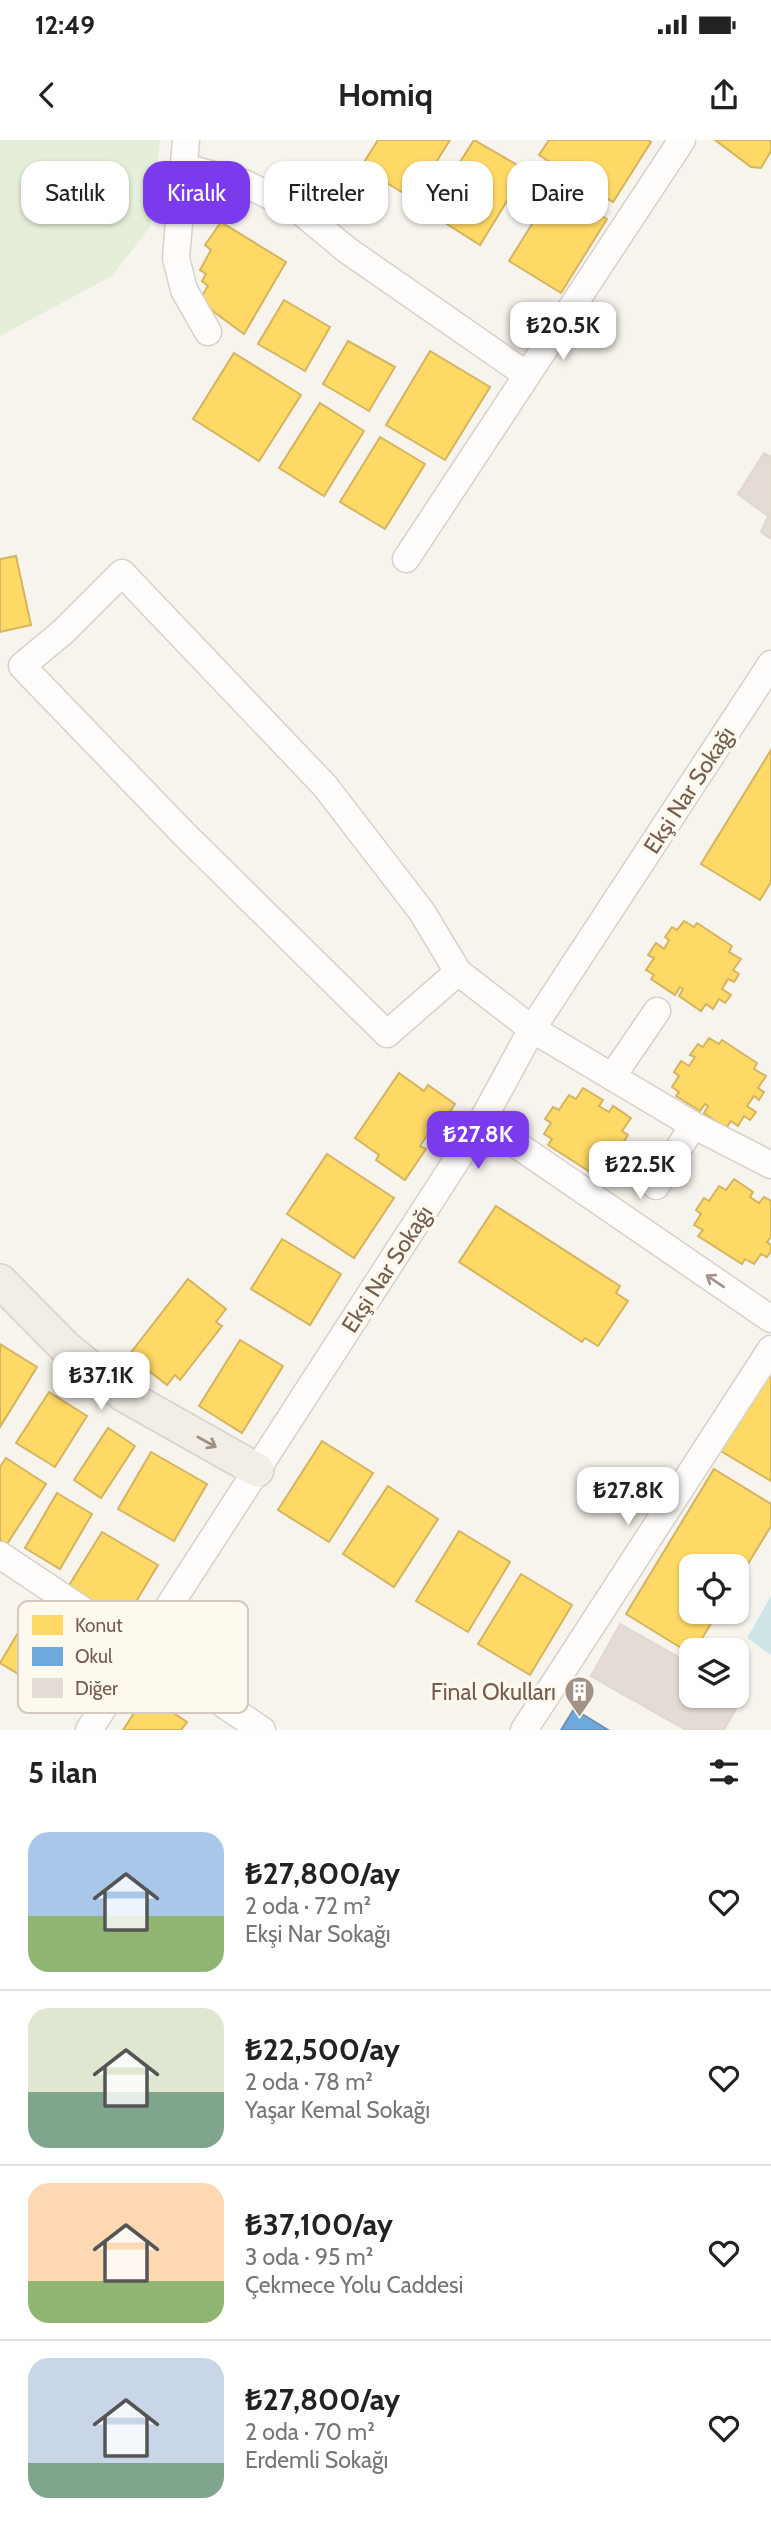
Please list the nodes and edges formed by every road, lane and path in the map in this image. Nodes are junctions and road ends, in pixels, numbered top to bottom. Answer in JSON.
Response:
{"nodes":[{"id":1,"x":186,"y":140,"type":"edge"},
{"id":2,"x":682,"y":140,"type":"edge"},
{"id":3,"x":184,"y":161,"type":"edge"},
{"id":4,"x":250,"y":186,"type":"edge"},
{"id":5,"x":179,"y":224,"type":"edge"},
{"id":6,"x":208,"y":332,"type":"dead end"},
{"id":7,"x":527,"y":375,"type":"junction"},
{"id":8,"x":405,"y":559,"type":"dead end"},
{"id":9,"x":771,"y":664,"type":"edge"},
{"id":10,"x":458,"y":972,"type":"junction"},
{"id":11,"x":657,"y":1011,"type":"dead end"},
{"id":12,"x":532,"y":1029,"type":"junction"},
{"id":13,"x":612,"y":1077,"type":"junction"},
{"id":14,"x":482,"y":1121,"type":"junction"},
{"id":15,"x":693,"y":1125,"type":"junction"},
{"id":16,"x":771,"y":1165,"type":"edge"},
{"id":17,"x":656,"y":1186,"type":"dead end"},
{"id":18,"x":0,"y":1281,"type":"edge"},
{"id":19,"x":771,"y":1320,"type":"edge"},
{"id":20,"x":771,"y":1349,"type":"edge"},
{"id":21,"x":257,"y":1470,"type":"junction"},
{"id":22,"x":0,"y":1555,"type":"edge"},
{"id":23,"x":69,"y":1601,"type":"edge"},
{"id":24,"x":172,"y":1601,"type":"edge"},
{"id":25,"x":100,"y":1713,"type":"edge"},
{"id":26,"x":237,"y":1713,"type":"edge"},
{"id":27,"x":89,"y":1730,"type":"edge"},
{"id":28,"x":262,"y":1730,"type":"edge"},
{"id":29,"x":524,"y":1730,"type":"edge"}],
"edges":[{"from":1,"to":3,"type":"street"},
{"from":2,"to":7,"type":"street"},
{"from":4,"to":7,"type":"street"},
{"from":5,"to":6,"type":"street"},
{"from":7,"to":8,"type":"street"},
{"from":9,"to":12,"type":"street","name":"Ekşi Nar Sokağı"},
{"from":10,"to":10,"type":"street"},
{"from":10,"to":12,"type":"street"},
{"from":11,"to":13,"type":"street"},
{"from":12,"to":13,"type":"street"},
{"from":12,"to":14,"type":"street","name":"Ekşi Nar Sokağı"},
{"from":13,"to":15,"type":"street"},
{"from":19,"to":14,"type":"street","one_way":true},
{"from":14,"to":21,"type":"street","name":"Ekşi Nar Sokağı"},
{"from":15,"to":16,"type":"street"},
{"from":15,"to":17,"type":"street"},
{"from":18,"to":21,"type":"main road","one_way":true},
{"from":20,"to":29,"type":"street"},
{"from":21,"to":24,"type":"street","name":"Ekşi Nar Sokağı"},
{"from":22,"to":23,"type":"street"},
{"from":25,"to":27,"type":"street","name":"Ekşi Nar Sokağı"},
{"from":26,"to":28,"type":"street"}]}
